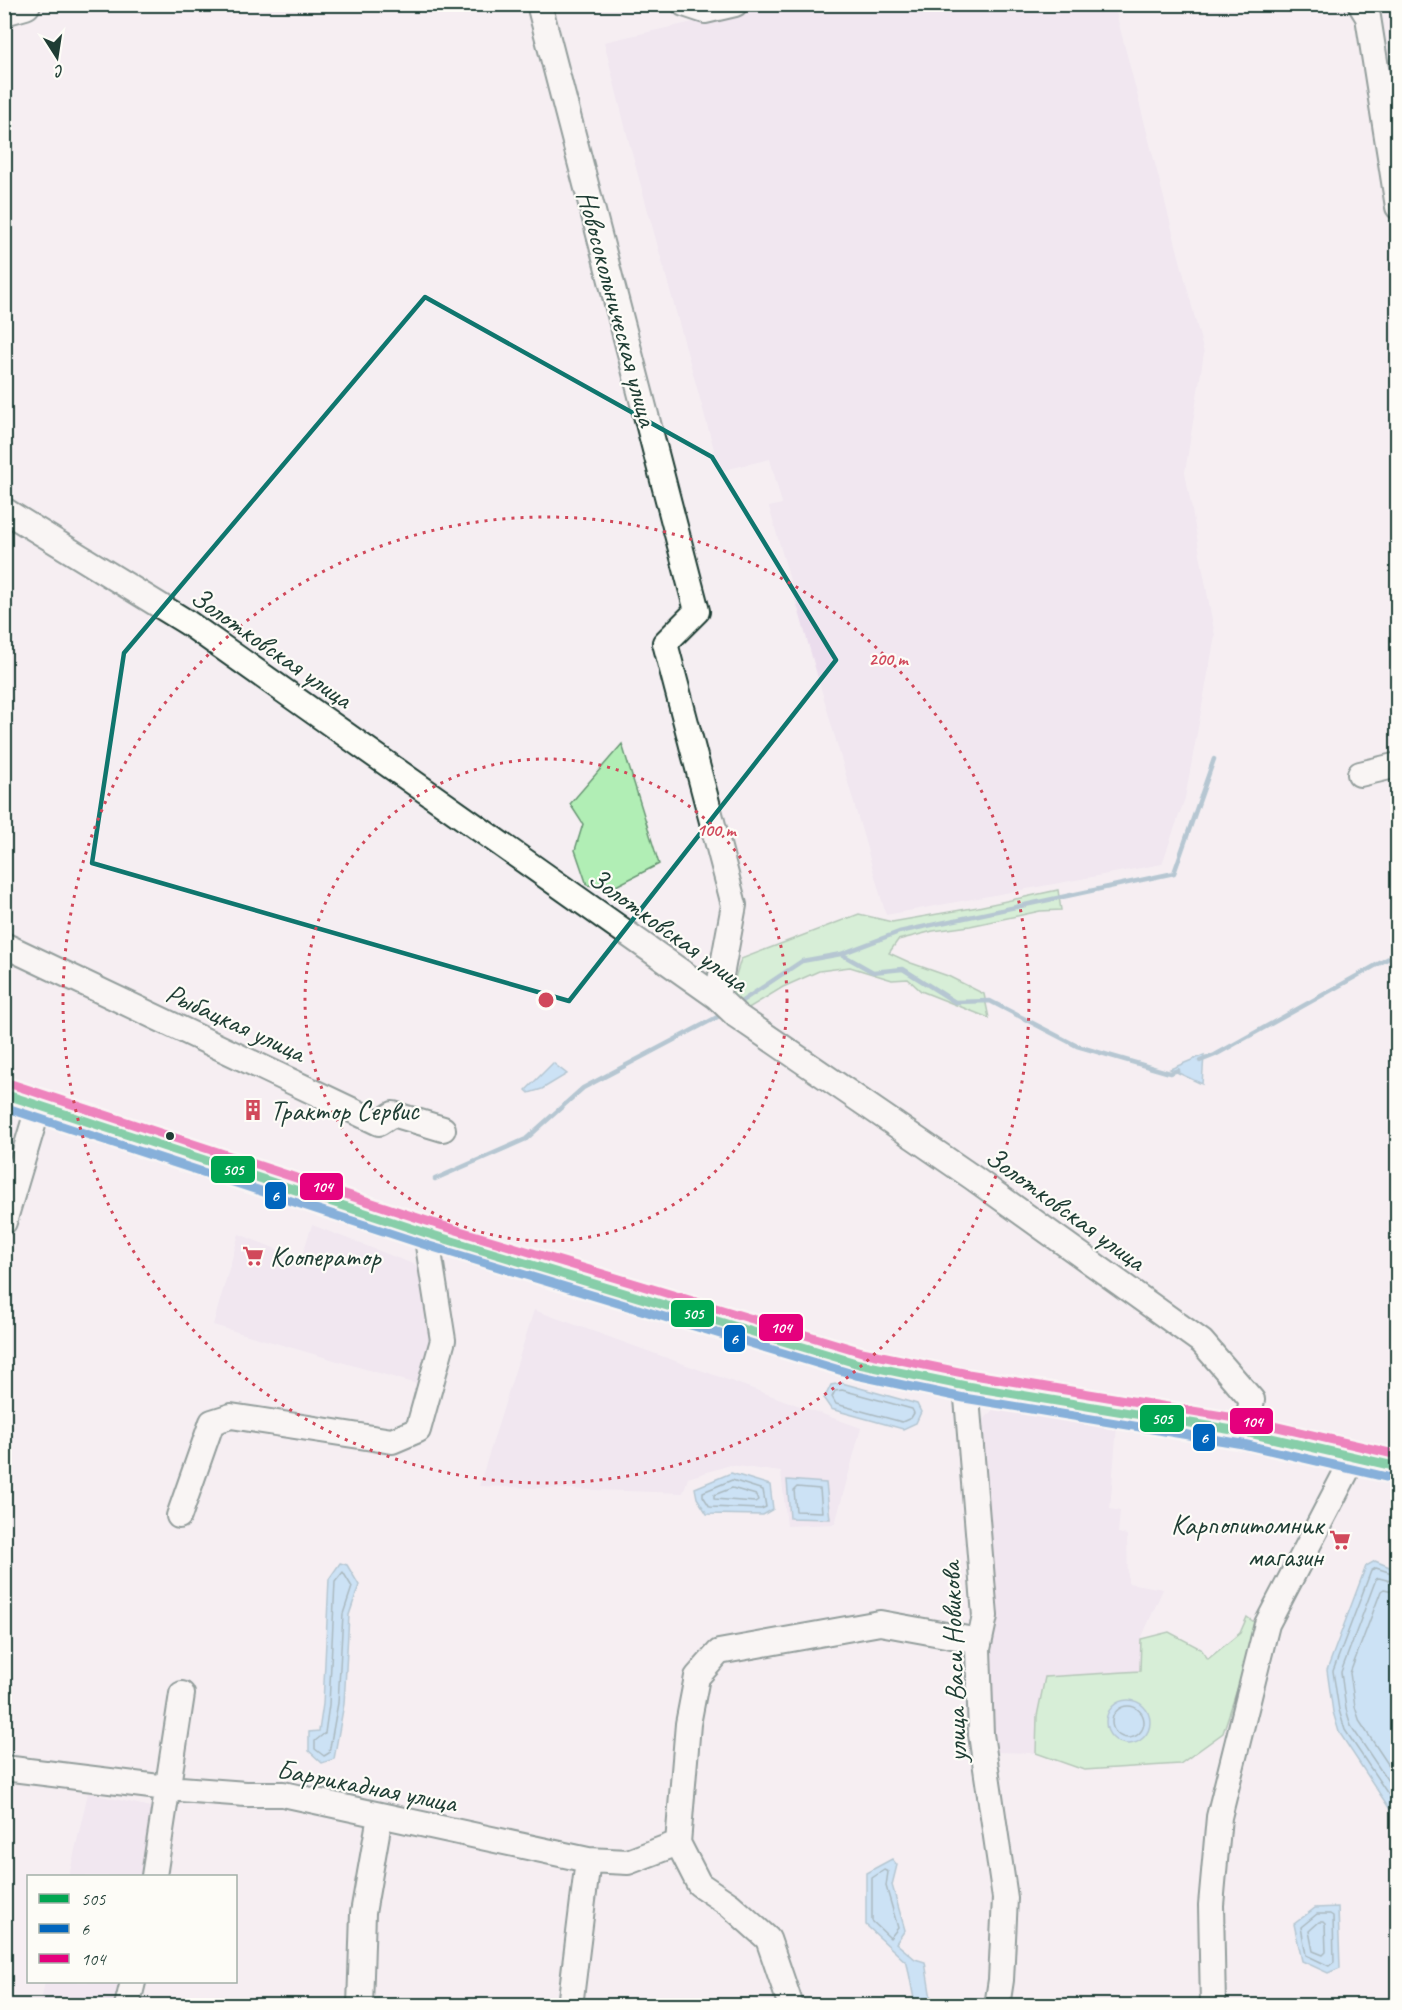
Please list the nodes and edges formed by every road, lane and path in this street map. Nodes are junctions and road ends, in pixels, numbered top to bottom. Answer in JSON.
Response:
{"nodes":[{"id":1,"x":25,"y":4,"type":"edge"},
{"id":2,"x":539,"y":4,"type":"edge"},
{"id":3,"x":684,"y":4,"type":"edge"},
{"id":4,"x":735,"y":4,"type":"edge"},
{"id":5,"x":1360,"y":4,"type":"edge"},
{"id":6,"x":4,"y":10,"type":"edge"},
{"id":7,"x":1398,"y":207,"type":"edge"},
{"id":8,"x":4,"y":510,"type":"edge"},
{"id":9,"x":1398,"y":765,"type":"edge"},
{"id":10,"x":1360,"y":774,"type":"dead end"},
{"id":11,"x":4,"y":945,"type":"edge"},
{"id":12,"x":725,"y":1005,"type":"junction"},
{"id":13,"x":4,"y":1094,"type":"edge"},
{"id":14,"x":39,"y":1105,"type":"junction"},
{"id":15,"x":443,"y":1129,"type":"dead end"},
{"id":16,"x":4,"y":1222,"type":"edge"},
{"id":17,"x":426,"y":1233,"type":"junction"},
{"id":18,"x":966,"y":1386,"type":"junction"},
{"id":19,"x":1245,"y":1432,"type":"junction"},
{"id":20,"x":1354,"y":1457,"type":"junction"},
{"id":21,"x":1398,"y":1467,"type":"edge"},
{"id":22,"x":179,"y":1516,"type":"dead end"},
{"id":23,"x":979,"y":1641,"type":"junction"},
{"id":24,"x":182,"y":1694,"type":"dead end"},
{"id":25,"x":4,"y":1768,"type":"edge"},
{"id":26,"x":167,"y":1788,"type":"junction"},
{"id":27,"x":380,"y":1816,"type":"junction"},
{"id":28,"x":678,"y":1843,"type":"junction"},
{"id":29,"x":588,"y":1860,"type":"junction"},
{"id":30,"x":154,"y":1875,"type":"edge"},
{"id":31,"x":133,"y":1983,"type":"edge"},
{"id":32,"x":127,"y":2006,"type":"edge"},
{"id":33,"x":360,"y":2006,"type":"edge"},
{"id":34,"x":570,"y":2006,"type":"edge"},
{"id":35,"x":791,"y":2006,"type":"edge"},
{"id":36,"x":997,"y":2006,"type":"edge"},
{"id":37,"x":1213,"y":2006,"type":"edge"}],
"edges":[{"from":1,"to":6,"type":"main road"},
{"from":2,"to":12,"type":"street","name":"Новосокольническая улица"},
{"from":3,"to":4,"type":"street"},
{"from":5,"to":7,"type":"street"},
{"from":8,"to":12,"type":"street","name":"Золотковская улица"},
{"from":9,"to":10,"type":"street"},
{"from":11,"to":15,"type":"street","name":"Рыбацкая улица"},
{"from":12,"to":19,"type":"street","name":"Золотковская улица"},
{"from":13,"to":14,"type":"main road"},
{"from":14,"to":16,"type":"street"},
{"from":14,"to":17,"type":"main road"},
{"from":17,"to":18,"type":"main road"},
{"from":17,"to":22,"type":"street"},
{"from":18,"to":19,"type":"main road"},
{"from":18,"to":23,"type":"street","name":"улица Васи Новикова"},
{"from":19,"to":20,"type":"main road"},
{"from":20,"to":21,"type":"main road"},
{"from":20,"to":37,"type":"street"},
{"from":23,"to":28,"type":"street"},
{"from":23,"to":36,"type":"street","name":"улица Васи Новикова"},
{"from":24,"to":26,"type":"street"},
{"from":25,"to":26,"type":"street","name":"Баррикадная улица"},
{"from":26,"to":27,"type":"street","name":"Баррикадная улица"},
{"from":26,"to":30,"type":"street"},
{"from":27,"to":29,"type":"street","name":"Баррикадная улица"},
{"from":27,"to":33,"type":"street"},
{"from":28,"to":29,"type":"street","name":"Баррикадная улица"},
{"from":28,"to":35,"type":"street"},
{"from":29,"to":34,"type":"street"},
{"from":31,"to":32,"type":"street"}]}
